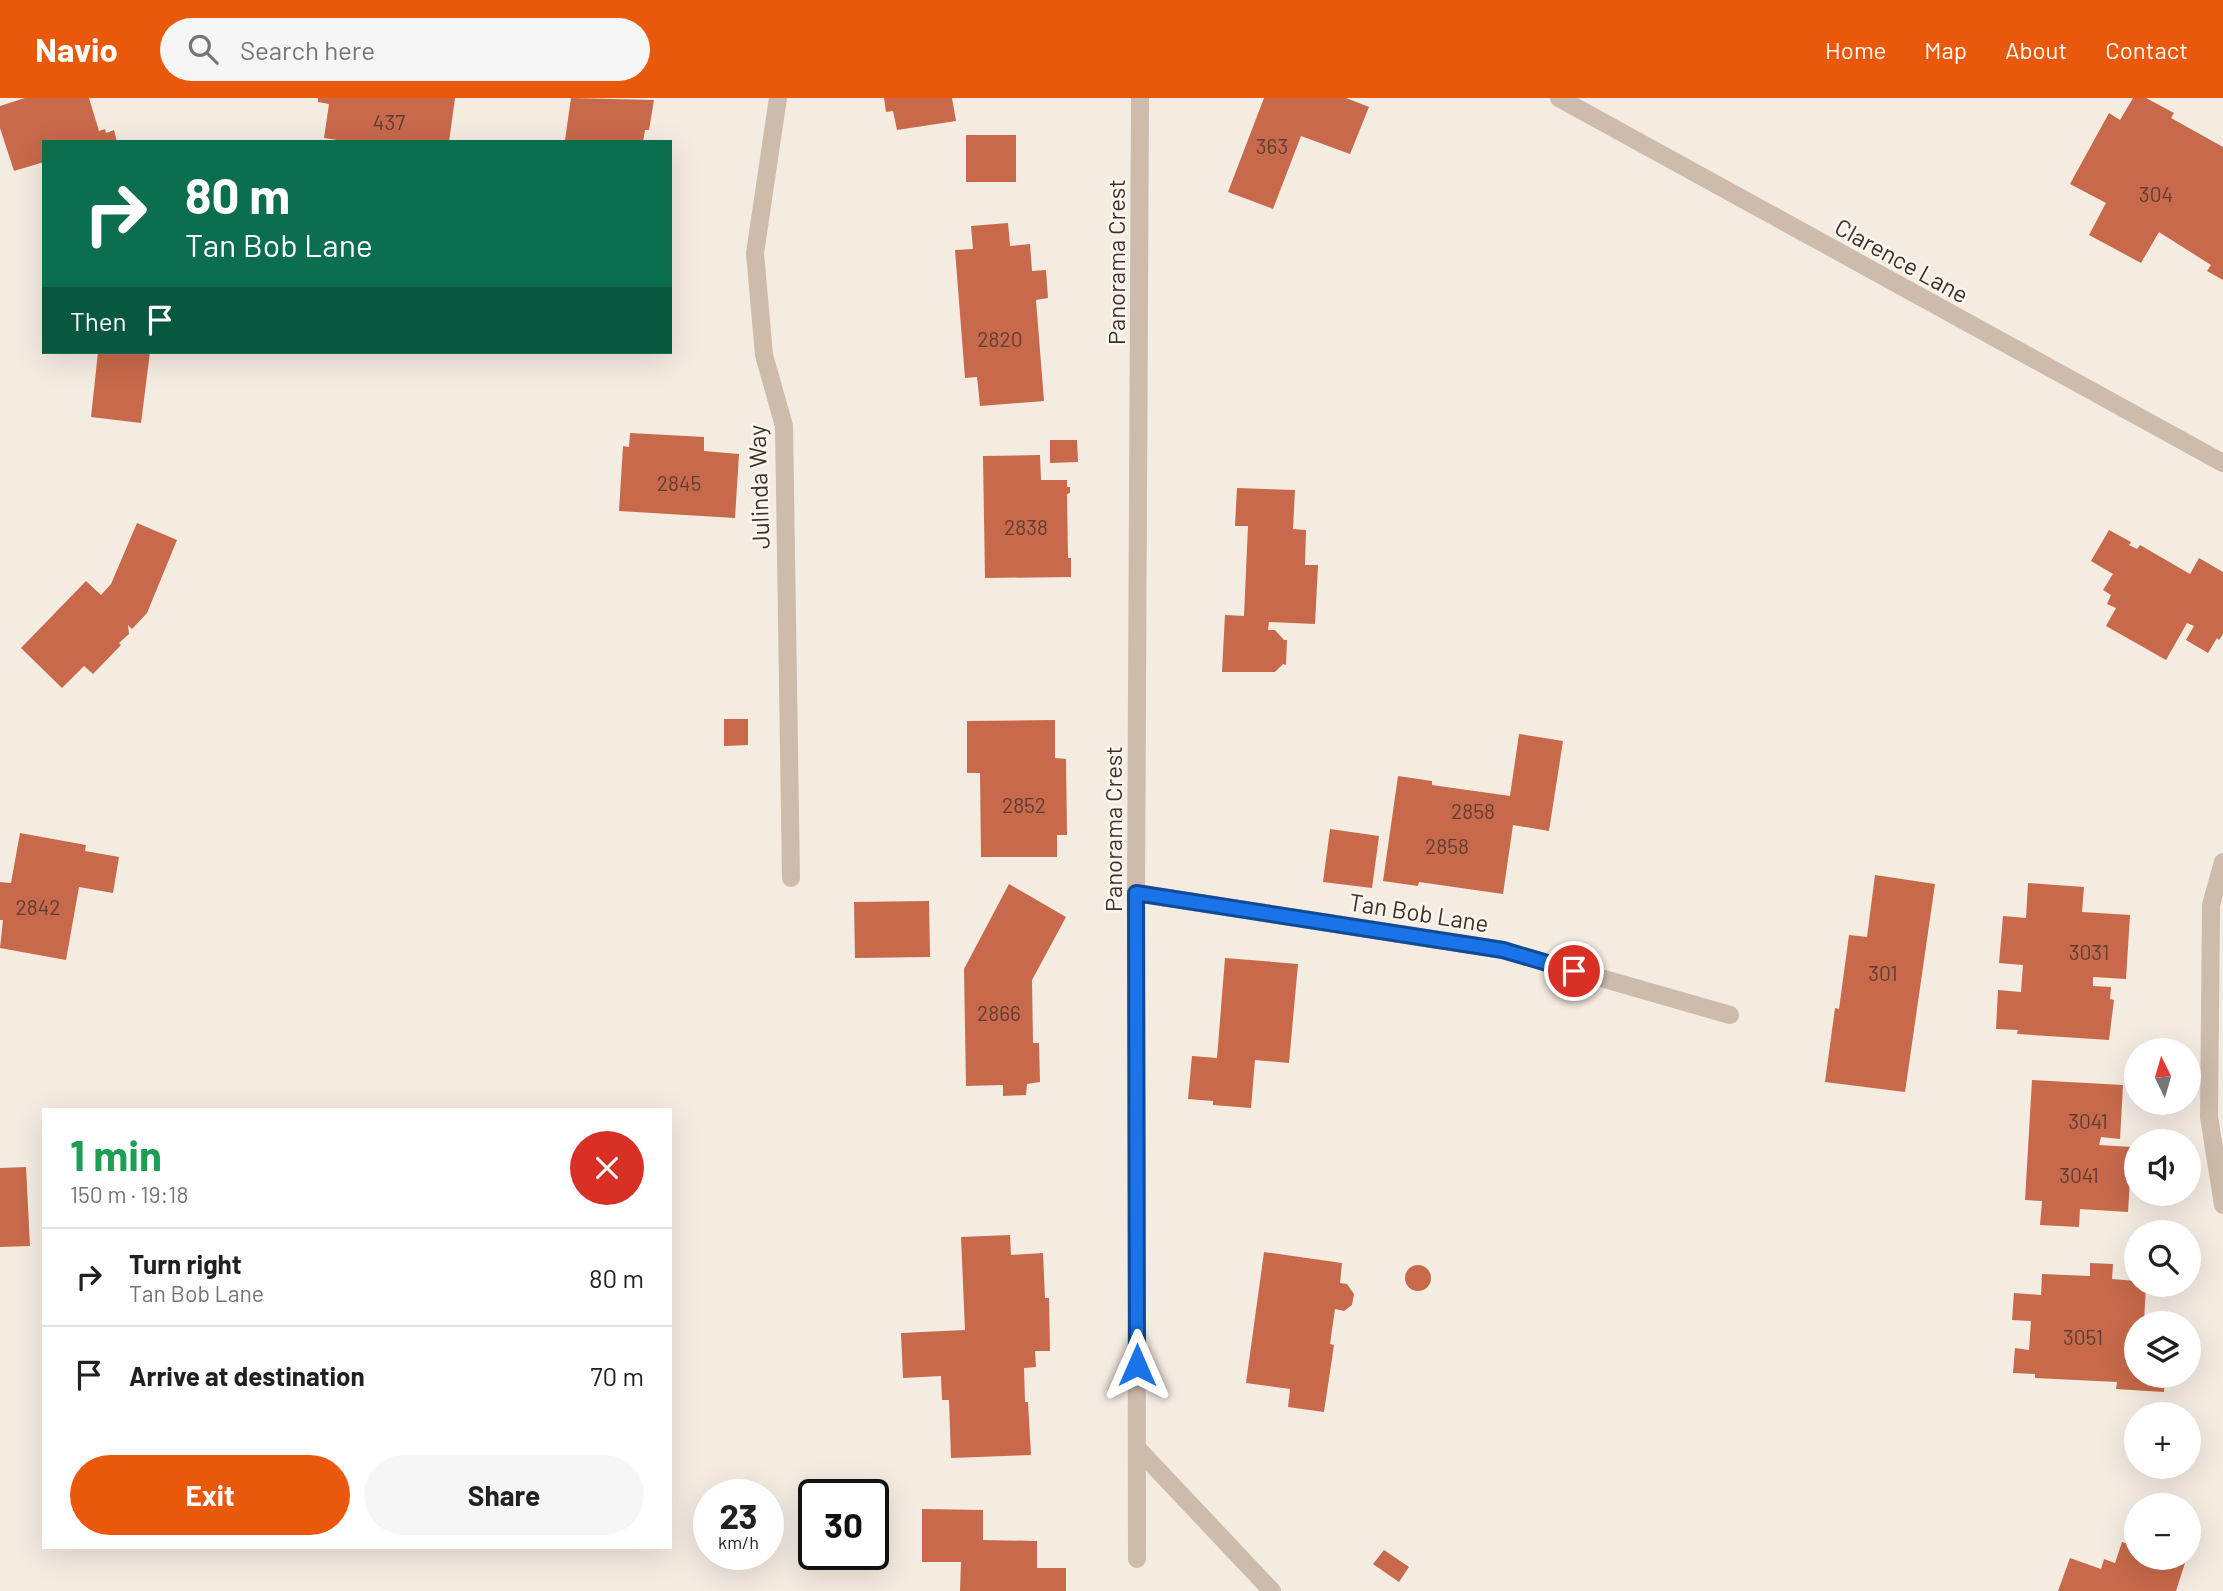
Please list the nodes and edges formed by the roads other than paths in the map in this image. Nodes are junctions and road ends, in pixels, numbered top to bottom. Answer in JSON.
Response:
{"nodes":[{"id":1,"x":778,"y":98,"type":"edge"},
{"id":2,"x":1140,"y":98,"type":"edge"},
{"id":3,"x":1559,"y":98,"type":"edge"},
{"id":4,"x":2223,"y":463,"type":"edge"},
{"id":5,"x":2223,"y":862,"type":"edge"},
{"id":6,"x":791,"y":878,"type":"dead end"},
{"id":7,"x":1136,"y":893,"type":"junction"},
{"id":8,"x":1730,"y":1015,"type":"dead end"},
{"id":9,"x":2223,"y":1205,"type":"edge"},
{"id":10,"x":1137,"y":1448,"type":"junction"},
{"id":11,"x":1137,"y":1559,"type":"dead end"},
{"id":12,"x":1272,"y":1591,"type":"edge"}],
"edges":[{"from":1,"to":6,"type":"street","name":"Julinda Way"},
{"from":2,"to":7,"type":"street","name":"Panorama Crest"},
{"from":3,"to":4,"type":"street","name":"Clarence Lane"},
{"from":5,"to":9,"type":"street"},
{"from":7,"to":8,"type":"street","name":"Tan Bob Lane"},
{"from":7,"to":10,"type":"street","name":"Panorama Crest"},
{"from":10,"to":11,"type":"street","name":"Panorama Crest"},
{"from":10,"to":12,"type":"street"}]}
